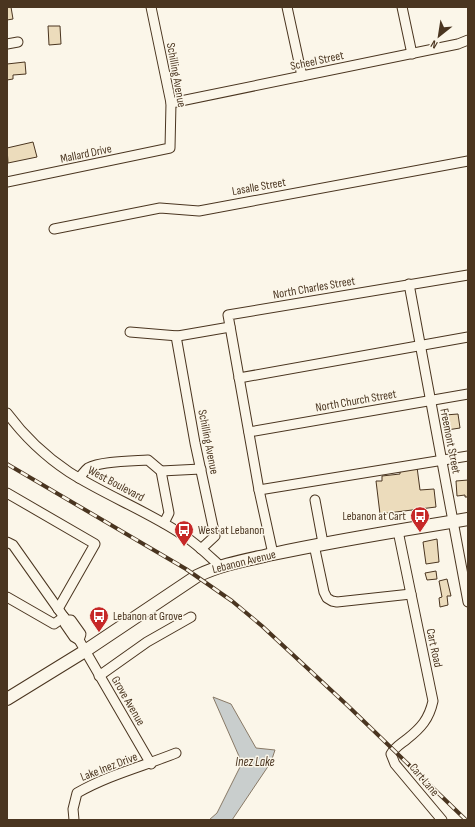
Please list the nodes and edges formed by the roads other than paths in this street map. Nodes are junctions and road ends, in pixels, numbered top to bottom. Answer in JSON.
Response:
{"nodes":[{"id":1,"x":151,"y":7,"type":"edge"},
{"id":2,"x":287,"y":7,"type":"edge"},
{"id":3,"x":402,"y":7,"type":"edge"},
{"id":4,"x":468,"y":40,"type":"edge"},
{"id":5,"x":18,"y":42,"type":"dead end"},
{"id":6,"x":7,"y":44,"type":"edge"},
{"id":7,"x":412,"y":54,"type":"junction"},
{"id":8,"x":302,"y":76,"type":"junction"},
{"id":9,"x":171,"y":103,"type":"junction"},
{"id":10,"x":170,"y":148,"type":"joint"},
{"id":11,"x":468,"y":162,"type":"edge"},
{"id":12,"x":7,"y":182,"type":"edge"},
{"id":13,"x":54,"y":229,"type":"dead end"},
{"id":14,"x":468,"y":275,"type":"edge"},
{"id":15,"x":409,"y":284,"type":"junction"},
{"id":16,"x":230,"y":327,"type":"junction"},
{"id":17,"x":130,"y":332,"type":"dead end"},
{"id":18,"x":178,"y":336,"type":"junction"},
{"id":19,"x":468,"y":337,"type":"edge"},
{"id":20,"x":420,"y":346,"type":"junction"},
{"id":21,"x":239,"y":378,"type":"junction"},
{"id":22,"x":468,"y":394,"type":"edge"},
{"id":23,"x":430,"y":401,"type":"junction"},
{"id":24,"x":7,"y":414,"type":"edge"},
{"id":25,"x":249,"y":432,"type":"junction"},
{"id":26,"x":468,"y":456,"type":"edge"},
{"id":27,"x":441,"y":461,"type":"junction"},
{"id":28,"x":201,"y":469,"type":"junction"},
{"id":29,"x":161,"y":471,"type":"junction"},
{"id":30,"x":79,"y":478,"type":"junction"},
{"id":31,"x":259,"y":490,"type":"junction"},
{"id":32,"x":7,"y":493,"type":"edge"},
{"id":33,"x":315,"y":500,"type":"dead end"},
{"id":34,"x":468,"y":519,"type":"edge"},
{"id":35,"x":452,"y":521,"type":"junction"},
{"id":36,"x":164,"y":523,"type":"junction"},
{"id":37,"x":398,"y":531,"type":"junction"},
{"id":38,"x":7,"y":542,"type":"edge"},
{"id":39,"x":318,"y":544,"type":"junction"},
{"id":40,"x":201,"y":549,"type":"junction"},
{"id":41,"x":273,"y":554,"type":"junction"},
{"id":42,"x":220,"y":566,"type":"junction"},
{"id":43,"x":466,"y":581,"type":"edge"},
{"id":44,"x":411,"y":594,"type":"junction"},
{"id":45,"x":7,"y":597,"type":"edge"},
{"id":46,"x":468,"y":602,"type":"edge"},
{"id":47,"x":58,"y":609,"type":"junction"},
{"id":48,"x":191,"y":617,"type":"dead end"},
{"id":49,"x":65,"y":619,"type":"junction"},
{"id":50,"x":82,"y":645,"type":"junction"},
{"id":51,"x":99,"y":676,"type":"junction"},
{"id":52,"x":7,"y":699,"type":"edge"},
{"id":53,"x":176,"y":753,"type":"dead end"},
{"id":54,"x":391,"y":754,"type":"joint"},
{"id":55,"x":151,"y":764,"type":"junction"},
{"id":56,"x":74,"y":820,"type":"edge"},
{"id":57,"x":442,"y":820,"type":"edge"}],
"edges":[{"from":1,"to":9,"type":"street","name":"Schilling Avenue"},
{"from":2,"to":8,"type":"street"},
{"from":3,"to":7,"type":"street"},
{"from":4,"to":7,"type":"street","name":"Scheel Street"},
{"from":5,"to":6,"type":"street"},
{"from":7,"to":8,"type":"street","name":"Scheel Street"},
{"from":8,"to":9,"type":"street","name":"Scheel Street"},
{"from":9,"to":10,"type":"street","name":"Schilling Avenue"},
{"from":10,"to":12,"type":"street","name":"Mallard Drive"},
{"from":11,"to":13,"type":"street","name":"Lasalle Street"},
{"from":14,"to":15,"type":"street","name":"North Charles Street"},
{"from":15,"to":16,"type":"street","name":"North Charles Street"},
{"from":15,"to":20,"type":"street","name":"Freemont Street"},
{"from":16,"to":18,"type":"street"},
{"from":16,"to":21,"type":"street"},
{"from":17,"to":18,"type":"street"},
{"from":18,"to":28,"type":"street","name":"Schilling Avenue"},
{"from":19,"to":20,"type":"street"},
{"from":20,"to":21,"type":"street"},
{"from":20,"to":23,"type":"street","name":"Freemont Street"},
{"from":21,"to":25,"type":"street"},
{"from":22,"to":23,"type":"street","name":"North Church Street"},
{"from":23,"to":25,"type":"street","name":"North Church Street"},
{"from":23,"to":27,"type":"street","name":"Freemont Street"},
{"from":24,"to":30,"type":"street","name":"West Boulevard"},
{"from":25,"to":31,"type":"street"},
{"from":26,"to":27,"type":"street"},
{"from":27,"to":31,"type":"street"},
{"from":27,"to":35,"type":"street","name":"Freemont Street"},
{"from":28,"to":29,"type":"street"},
{"from":28,"to":40,"type":"street","name":"Schilling Avenue"},
{"from":29,"to":30,"type":"street"},
{"from":29,"to":36,"type":"street"},
{"from":30,"to":36,"type":"street","name":"West Boulevard"},
{"from":31,"to":41,"type":"street"},
{"from":32,"to":47,"type":"street"},
{"from":33,"to":39,"type":"street"},
{"from":34,"to":35,"type":"main road","name":"Lebanon Avenue"},
{"from":35,"to":37,"type":"main road","name":"Lebanon Avenue"},
{"from":35,"to":43,"type":"street","name":"Freemont Street"},
{"from":36,"to":40,"type":"street","name":"West Boulevard"},
{"from":37,"to":39,"type":"main road","name":"Lebanon Avenue"},
{"from":37,"to":44,"type":"street","name":"Cart Road"},
{"from":38,"to":47,"type":"street"},
{"from":39,"to":41,"type":"main road","name":"Lebanon Avenue"},
{"from":39,"to":44,"type":"street"},
{"from":40,"to":42,"type":"street","name":"West Boulevard"},
{"from":41,"to":42,"type":"main road","name":"Lebanon Avenue"},
{"from":42,"to":50,"type":"main road","name":"Lebanon Avenue"},
{"from":43,"to":46,"type":"street","name":"Freemont Street"},
{"from":44,"to":54,"type":"street","name":"Cart Road"},
{"from":45,"to":49,"type":"street"},
{"from":47,"to":49,"type":"street"},
{"from":48,"to":51,"type":"street"},
{"from":49,"to":50,"type":"street","name":"Grove Avenue"},
{"from":50,"to":51,"type":"street","name":"Grove Avenue"},
{"from":50,"to":52,"type":"main road","name":"Lebanon Avenue"},
{"from":51,"to":55,"type":"street","name":"Grove Avenue"},
{"from":53,"to":55,"type":"street","name":"Lake Inez Drive"},
{"from":54,"to":57,"type":"street","name":"Cart Lane"},
{"from":55,"to":56,"type":"street","name":"Lake Inez Drive"}]}
